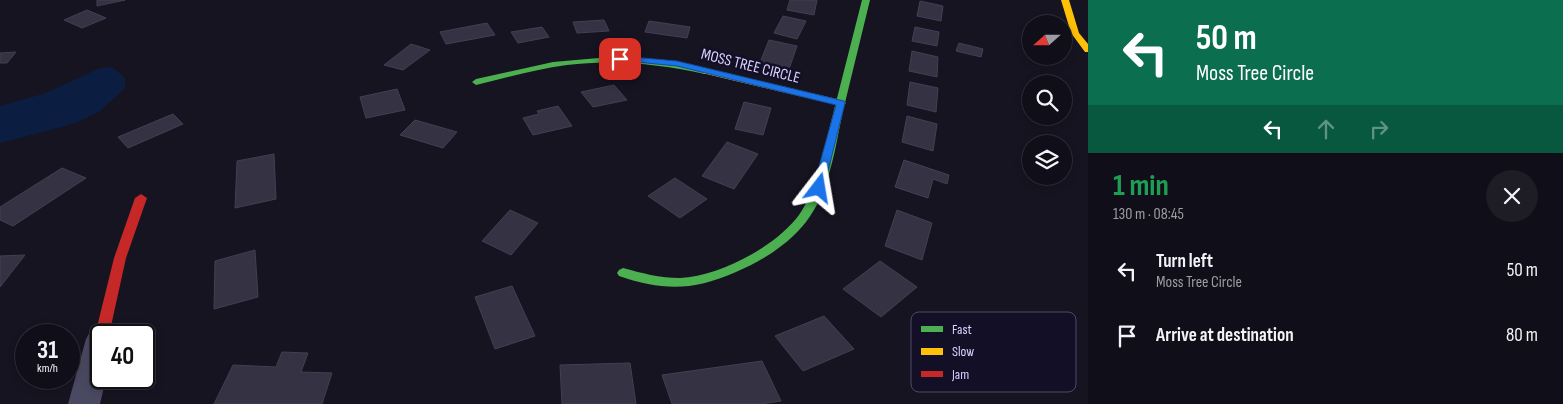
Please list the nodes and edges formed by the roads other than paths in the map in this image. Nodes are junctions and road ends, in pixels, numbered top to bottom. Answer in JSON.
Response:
{"nodes":[{"id":1,"x":866,"y":0,"type":"edge"},
{"id":2,"x":1065,"y":0,"type":"edge"},
{"id":3,"x":1088,"y":50,"type":"edge"},
{"id":4,"x":476,"y":82,"type":"dead end"},
{"id":5,"x":841,"y":103,"type":"junction"},
{"id":6,"x":141,"y":198,"type":"dead end"},
{"id":7,"x":623,"y":273,"type":"dead end"},
{"id":8,"x":105,"y":324,"type":"edge"},
{"id":9,"x":90,"y":381,"type":"edge"},
{"id":10,"x":84,"y":404,"type":"edge"}],
"edges":[{"from":1,"to":5,"type":"street"},
{"from":2,"to":3,"type":"street"},
{"from":4,"to":5,"type":"street","name":"MOSS TREE CIRCLE"},
{"from":5,"to":7,"type":"street"},
{"from":6,"to":8,"type":"street"},
{"from":9,"to":10,"type":"street"}]}
